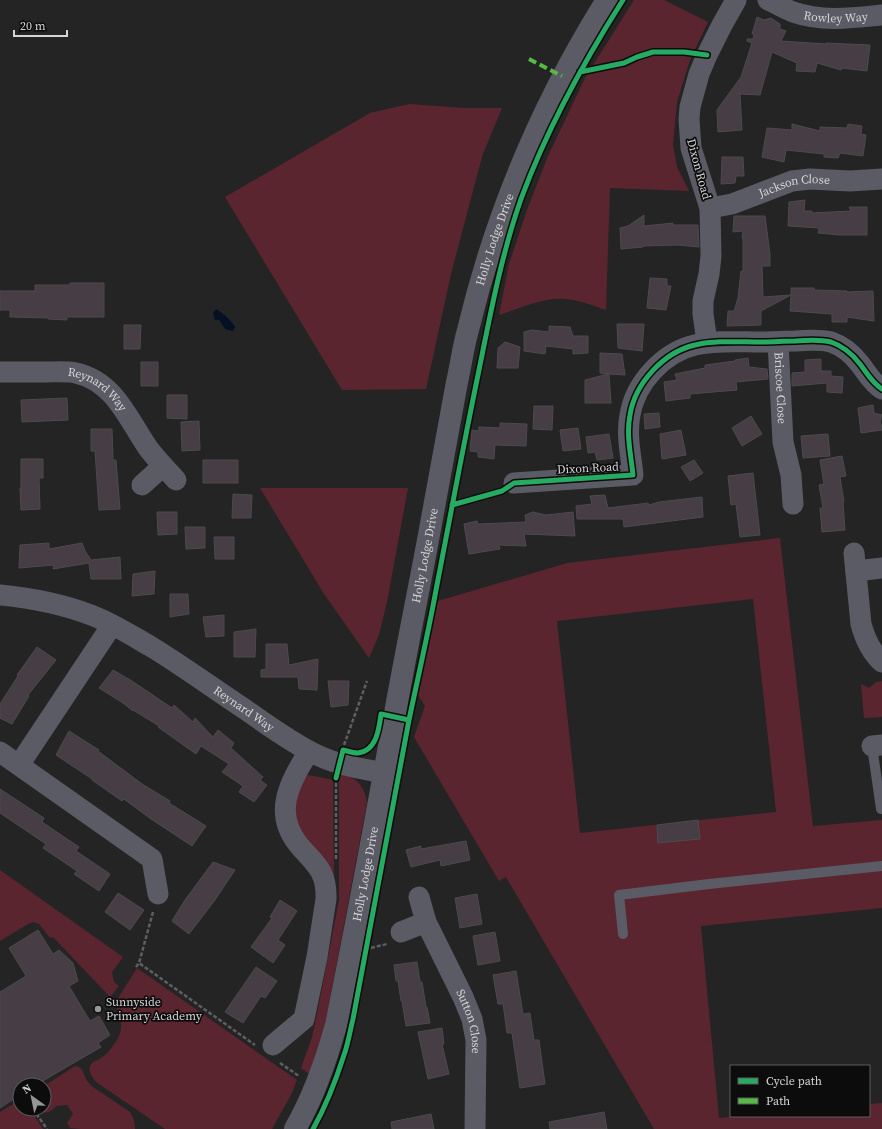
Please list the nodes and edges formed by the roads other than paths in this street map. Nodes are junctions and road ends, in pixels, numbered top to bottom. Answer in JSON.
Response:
{"nodes":[{"id":1,"x":607,"y":0,"type":"edge"},
{"id":2,"x":736,"y":0,"type":"edge"},
{"id":3,"x":768,"y":0,"type":"edge"},
{"id":4,"x":882,"y":15,"type":"edge"},
{"id":5,"x":882,"y":178,"type":"edge"},
{"id":6,"x":710,"y":208,"type":"junction"},
{"id":7,"x":707,"y":342,"type":"junction"},
{"id":8,"x":778,"y":342,"type":"junction"},
{"id":9,"x":0,"y":372,"type":"edge"},
{"id":10,"x":882,"y":389,"type":"edge"},
{"id":11,"x":514,"y":483,"type":"dead end"},
{"id":12,"x":142,"y":485,"type":"dead end"},
{"id":13,"x":793,"y":504,"type":"dead end"},
{"id":14,"x":882,"y":568,"type":"edge"},
{"id":15,"x":0,"y":595,"type":"edge"},
{"id":16,"x":112,"y":625,"type":"junction"},
{"id":17,"x":882,"y":662,"type":"edge"},
{"id":18,"x":877,"y":745,"type":"edge"},
{"id":19,"x":309,"y":751,"type":"junction"},
{"id":20,"x":0,"y":752,"type":"edge"},
{"id":21,"x":19,"y":766,"type":"junction"},
{"id":22,"x":384,"y":773,"type":"junction"},
{"id":23,"x":881,"y":809,"type":"edge"},
{"id":24,"x":882,"y":866,"type":"edge"},
{"id":25,"x":158,"y":894,"type":"road end"},
{"id":26,"x":419,"y":897,"type":"dead end"},
{"id":27,"x":426,"y":922,"type":"junction"},
{"id":28,"x":401,"y":932,"type":"dead end"},
{"id":29,"x":623,"y":934,"type":"dead end"},
{"id":30,"x":269,"y":1051,"type":"road end"},
{"id":31,"x":295,"y":1129,"type":"edge"},
{"id":32,"x":475,"y":1129,"type":"edge"}],
"edges":[{"from":1,"to":22,"type":"main road","name":"Holly Lodge Drive"},
{"from":2,"to":6,"type":"street","name":"Dixon Road"},
{"from":3,"to":4,"type":"street","name":"Rowley Way"},
{"from":5,"to":6,"type":"street","name":"Jackson Close"},
{"from":6,"to":7,"type":"street","name":"Dixon Road"},
{"from":7,"to":8,"type":"street","name":"Briscoe Close"},
{"from":7,"to":11,"type":"street","name":"Dixon Road"},
{"from":8,"to":10,"type":"street"},
{"from":8,"to":13,"type":"street","name":"Briscoe Close"},
{"from":9,"to":12,"type":"street","name":"Reynard Way"},
{"from":14,"to":17,"type":"street"},
{"from":15,"to":16,"type":"street","name":"Reynard Way"},
{"from":16,"to":19,"type":"street","name":"Reynard Way"},
{"from":16,"to":21,"type":"street"},
{"from":18,"to":23,"type":"lane"},
{"from":19,"to":22,"type":"street","name":"Reynard Way"},
{"from":19,"to":30,"type":"street"},
{"from":20,"to":21,"type":"street"},
{"from":21,"to":25,"type":"street"},
{"from":22,"to":31,"type":"main road","name":"Holly Lodge Drive"},
{"from":24,"to":29,"type":"lane"},
{"from":26,"to":27,"type":"street","name":"Sutton Close"},
{"from":27,"to":28,"type":"street"},
{"from":27,"to":32,"type":"street","name":"Sutton Close"}]}
